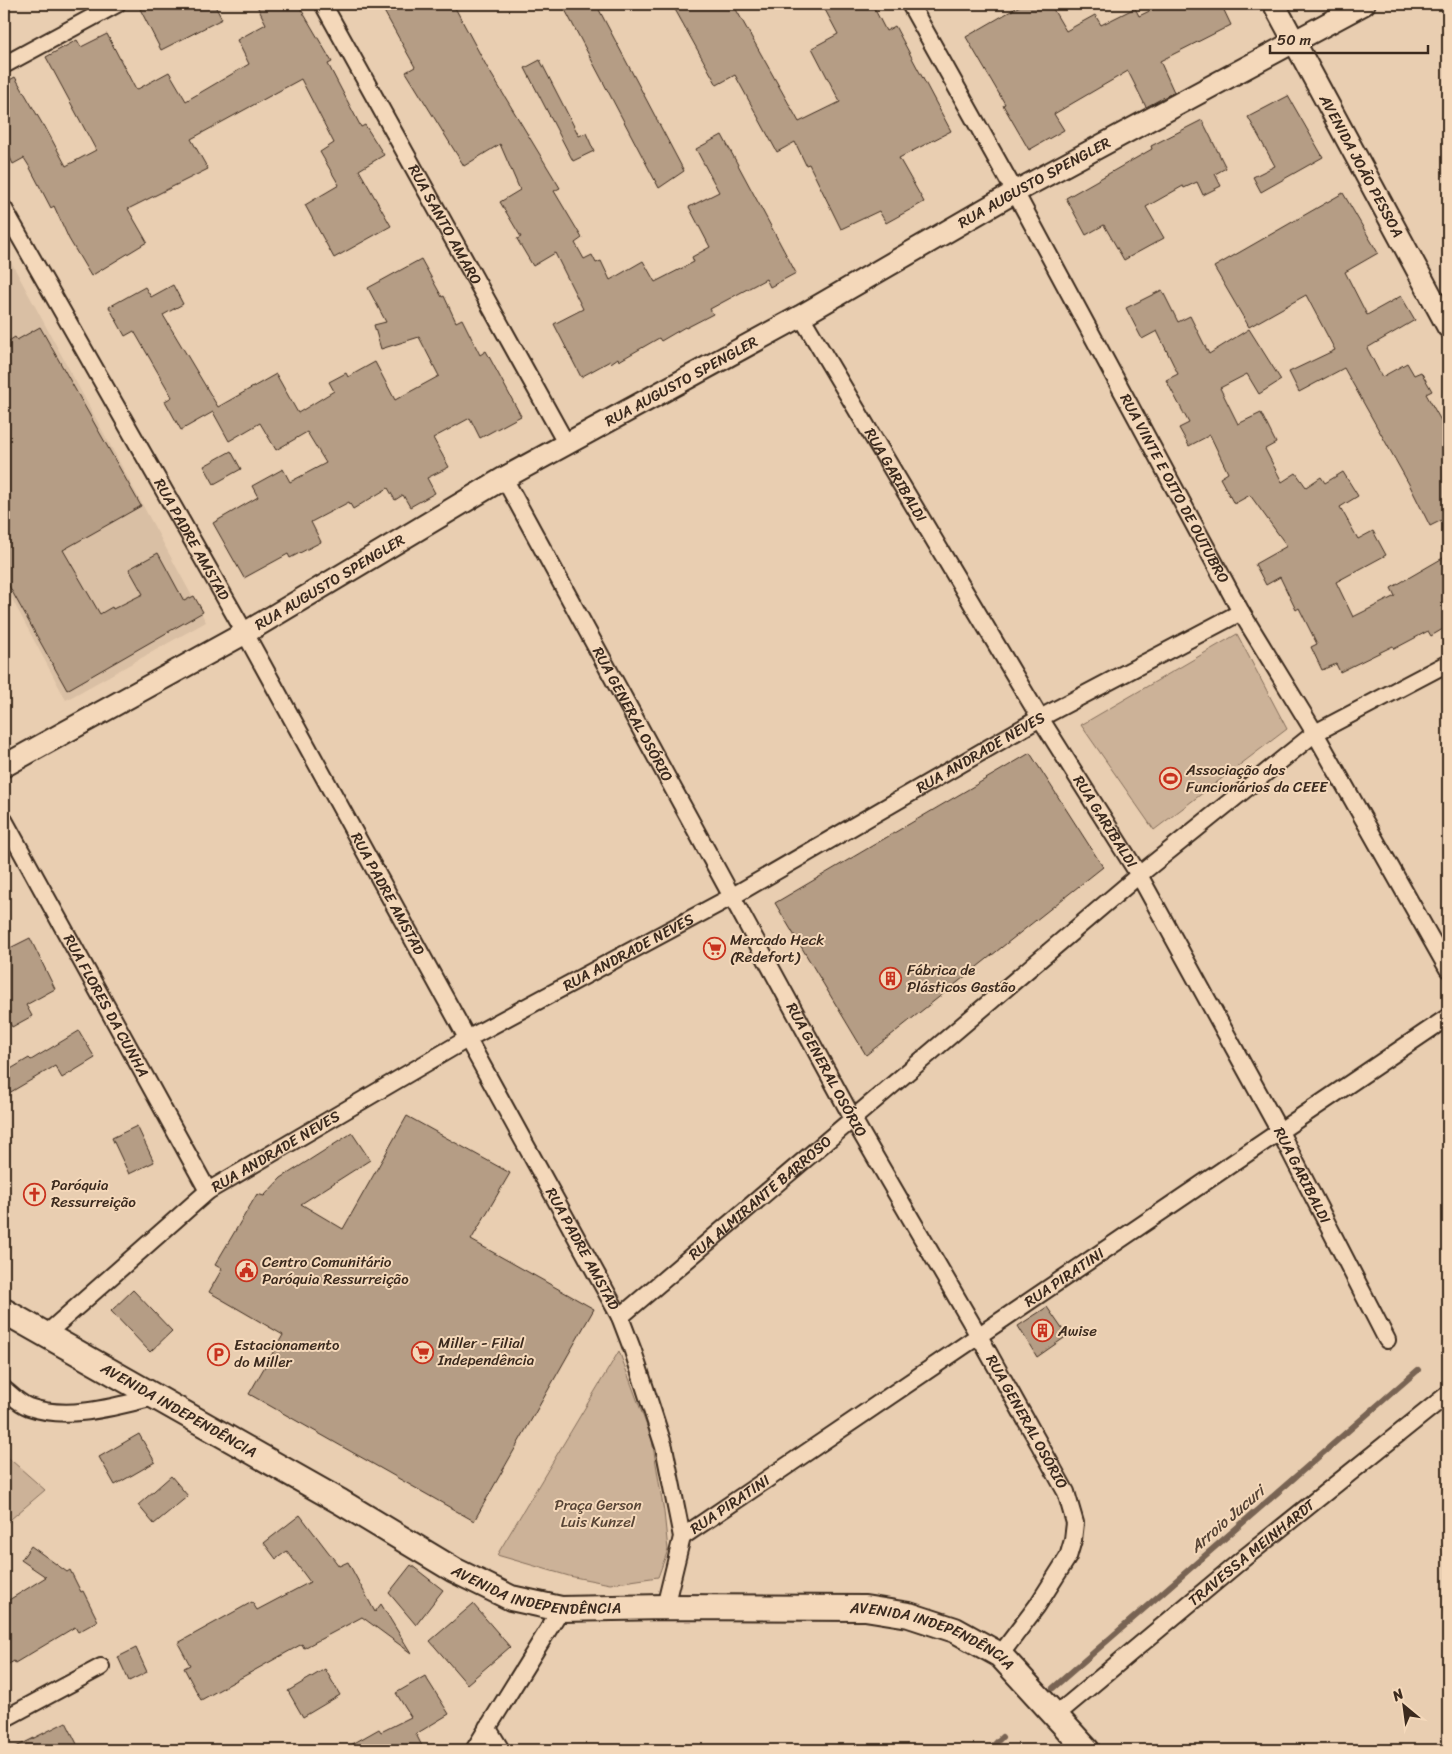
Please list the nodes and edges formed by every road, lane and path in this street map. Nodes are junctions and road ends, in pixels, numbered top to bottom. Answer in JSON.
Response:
{"nodes":[{"id":1,"x":117,"y":4,"type":"edge"},
{"id":2,"x":323,"y":4,"type":"edge"},
{"id":3,"x":910,"y":4,"type":"edge"},
{"id":4,"x":1274,"y":4,"type":"edge"},
{"id":5,"x":1364,"y":4,"type":"edge"},
{"id":6,"x":1294,"y":41,"type":"junction"},
{"id":7,"x":4,"y":65,"type":"edge"},
{"id":8,"x":1015,"y":192,"type":"junction"},
{"id":9,"x":4,"y":209,"type":"edge"},
{"id":10,"x":801,"y":316,"type":"junction"},
{"id":11,"x":1448,"y":327,"type":"edge"},
{"id":12,"x":567,"y":445,"type":"junction"},
{"id":13,"x":504,"y":478,"type":"junction"},
{"id":14,"x":1241,"y":612,"type":"junction"},
{"id":15,"x":245,"y":634,"type":"junction"},
{"id":16,"x":1448,"y":663,"type":"edge"},
{"id":17,"x":1040,"y":718,"type":"junction"},
{"id":18,"x":1315,"y":733,"type":"junction"},
{"id":19,"x":4,"y":766,"type":"edge"},
{"id":20,"x":4,"y":820,"type":"edge"},
{"id":21,"x":1139,"y":875,"type":"junction"},
{"id":22,"x":733,"y":896,"type":"junction"},
{"id":23,"x":1448,"y":969,"type":"edge"},
{"id":24,"x":1448,"y":1017,"type":"edge"},
{"id":25,"x":467,"y":1039,"type":"junction"},
{"id":26,"x":853,"y":1119,"type":"junction"},
{"id":27,"x":1280,"y":1132,"type":"junction"},
{"id":28,"x":208,"y":1191,"type":"junction"},
{"id":29,"x":4,"y":1311,"type":"edge"},
{"id":30,"x":620,"y":1316,"type":"junction"},
{"id":31,"x":45,"y":1335,"type":"junction"},
{"id":32,"x":979,"y":1336,"type":"junction"},
{"id":33,"x":1387,"y":1340,"type":"dead end"},
{"id":34,"x":4,"y":1389,"type":"edge"},
{"id":35,"x":1448,"y":1394,"type":"edge"},
{"id":36,"x":156,"y":1398,"type":"junction"},
{"id":37,"x":682,"y":1537,"type":"junction"},
{"id":38,"x":665,"y":1607,"type":"junction"},
{"id":39,"x":561,"y":1609,"type":"junction"},
{"id":40,"x":1000,"y":1655,"type":"junction"},
{"id":41,"x":101,"y":1667,"type":"dead end"},
{"id":42,"x":1056,"y":1715,"type":"junction"},
{"id":43,"x":4,"y":1720,"type":"edge"},
{"id":44,"x":487,"y":1727,"type":"junction"},
{"id":45,"x":474,"y":1750,"type":"edge"},
{"id":46,"x":501,"y":1750,"type":"edge"},
{"id":47,"x":1087,"y":1750,"type":"edge"}],
"edges":[{"from":1,"to":7,"type":"street"},
{"from":2,"to":12,"type":"street","name":"RUA SANTO AMARO"},
{"from":3,"to":8,"type":"street","name":"RUA VINTE E OITO DE OUTUBRO"},
{"from":4,"to":6,"type":"street","name":"AVENIDA JOÃO PESSOA"},
{"from":5,"to":6,"type":"street","name":"RUA AUGUSTO SPENGLER"},
{"from":6,"to":8,"type":"street","name":"RUA AUGUSTO SPENGLER"},
{"from":6,"to":11,"type":"street","name":"AVENIDA JOÃO PESSOA"},
{"from":8,"to":10,"type":"street","name":"RUA AUGUSTO SPENGLER"},
{"from":8,"to":14,"type":"street","name":"RUA VINTE E OITO DE OUTUBRO"},
{"from":9,"to":15,"type":"street","name":"RUA PADRE AMSTAD"},
{"from":10,"to":12,"type":"street","name":"RUA AUGUSTO SPENGLER"},
{"from":10,"to":17,"type":"street","name":"RUA GARIBALDI"},
{"from":12,"to":13,"type":"street","name":"RUA AUGUSTO SPENGLER"},
{"from":13,"to":15,"type":"street","name":"RUA AUGUSTO SPENGLER"},
{"from":13,"to":22,"type":"street","name":"RUA GENERAL OSÓRIO"},
{"from":14,"to":17,"type":"street","name":"RUA ANDRADE NEVES"},
{"from":14,"to":18,"type":"street","name":"RUA VINTE E OITO DE OUTUBRO"},
{"from":15,"to":19,"type":"street","name":"RUA AUGUSTO SPENGLER"},
{"from":15,"to":25,"type":"street","name":"RUA PADRE AMSTAD"},
{"from":16,"to":18,"type":"street","name":"RUA ALMIRANTE BARROSO"},
{"from":17,"to":21,"type":"street","name":"RUA GARIBALDI"},
{"from":17,"to":22,"type":"street","name":"RUA ANDRADE NEVES"},
{"from":18,"to":21,"type":"street","name":"RUA ALMIRANTE BARROSO"},
{"from":18,"to":23,"type":"street","name":"RUA VINTE E OITO DE OUTUBRO"},
{"from":20,"to":28,"type":"street","name":"RUA FLORES DA CUNHA"},
{"from":21,"to":26,"type":"street","name":"RUA ALMIRANTE BARROSO"},
{"from":21,"to":27,"type":"street","name":"RUA GARIBALDI"},
{"from":22,"to":25,"type":"street","name":"RUA ANDRADE NEVES"},
{"from":22,"to":26,"type":"street","name":"RUA GENERAL OSÓRIO"},
{"from":24,"to":27,"type":"street","name":"RUA PIRATINI"},
{"from":25,"to":28,"type":"street","name":"RUA ANDRADE NEVES"},
{"from":25,"to":30,"type":"street","name":"RUA PADRE AMSTAD"},
{"from":26,"to":30,"type":"street","name":"RUA ALMIRANTE BARROSO"},
{"from":26,"to":32,"type":"street","name":"RUA GENERAL OSÓRIO"},
{"from":27,"to":32,"type":"street","name":"RUA PIRATINI"},
{"from":27,"to":33,"type":"street","name":"RUA GARIBALDI"},
{"from":28,"to":31,"type":"street","name":"RUA ANDRADE NEVES"},
{"from":29,"to":31,"type":"main road","name":"AVENIDA INDEPENDÊNCIA"},
{"from":30,"to":37,"type":"street","name":"RUA PADRE AMSTAD"},
{"from":31,"to":36,"type":"main road","name":"AVENIDA INDEPENDÊNCIA"},
{"from":32,"to":37,"type":"street","name":"RUA PIRATINI"},
{"from":32,"to":40,"type":"street","name":"RUA GENERAL OSÓRIO"},
{"from":34,"to":36,"type":"street"},
{"from":35,"to":42,"type":"street","name":"TRAVESSA MEINHARDT"},
{"from":36,"to":39,"type":"main road","name":"AVENIDA INDEPENDÊNCIA"},
{"from":37,"to":38,"type":"street","name":"RUA PADRE AMSTAD"},
{"from":38,"to":39,"type":"main road","name":"AVENIDA INDEPENDÊNCIA"},
{"from":38,"to":40,"type":"main road","name":"AVENIDA INDEPENDÊNCIA"},
{"from":39,"to":44,"type":"street"},
{"from":40,"to":42,"type":"main road","name":"AVENIDA INDEPENDÊNCIA"},
{"from":41,"to":43,"type":"street"},
{"from":42,"to":47,"type":"main road","name":"AVENIDA INDEPENDÊNCIA"},
{"from":44,"to":45,"type":"street"},
{"from":44,"to":46,"type":"street"}]}
